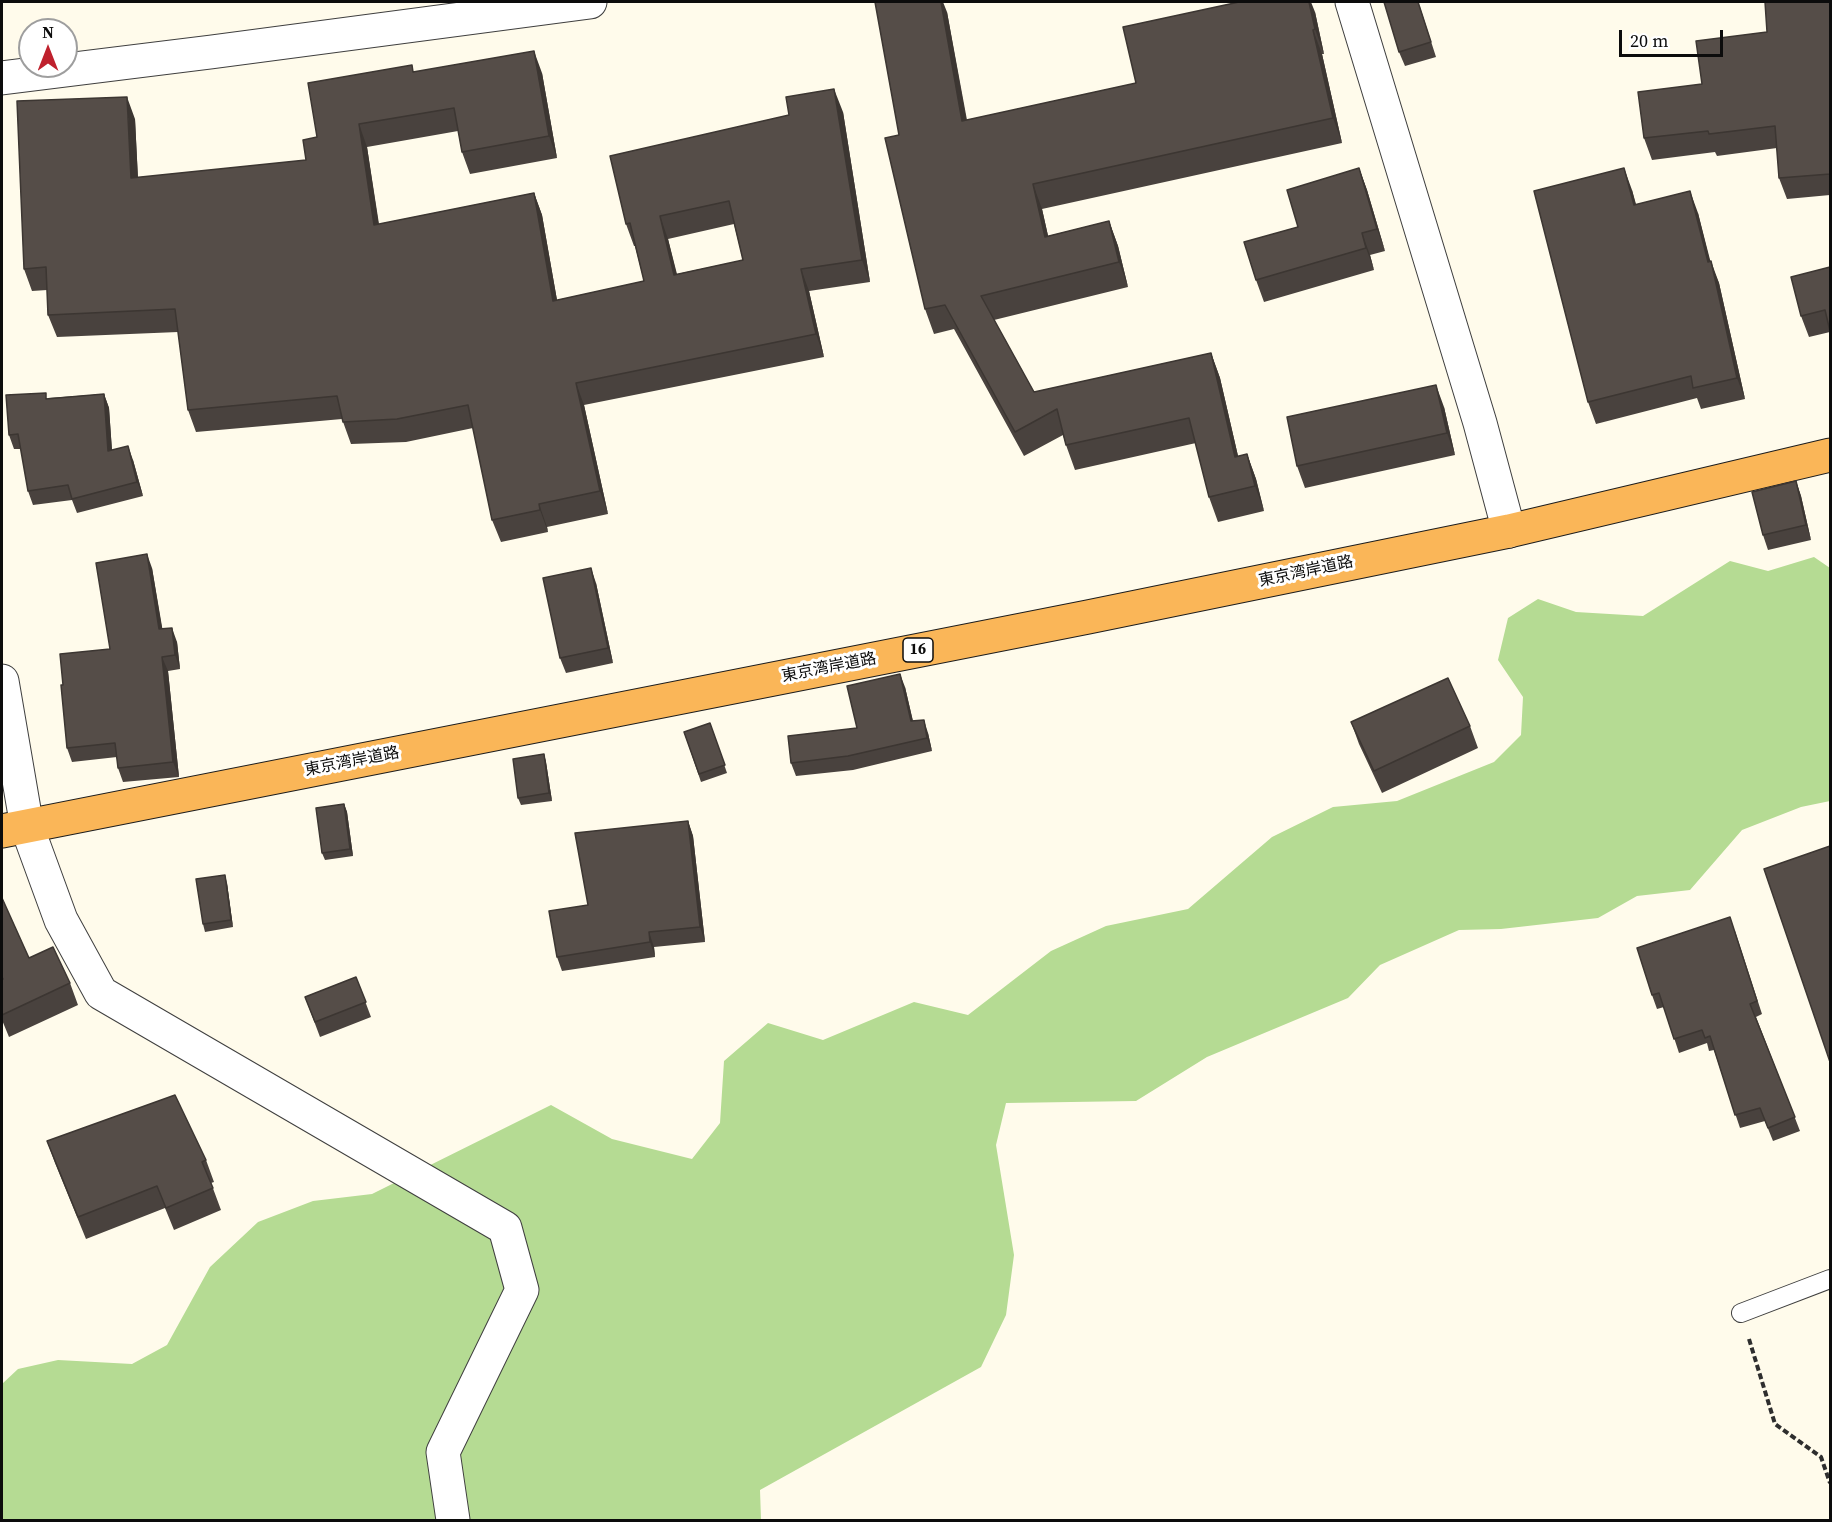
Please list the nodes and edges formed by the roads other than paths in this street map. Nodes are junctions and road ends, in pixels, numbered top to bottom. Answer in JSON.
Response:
{"nodes":[{"id":1,"x":590,"y":2,"type":"edge"},
{"id":2,"x":1352,"y":2,"type":"edge"},
{"id":3,"x":2,"y":78,"type":"edge"},
{"id":4,"x":1830,"y":455,"type":"edge"},
{"id":5,"x":1509,"y":531,"type":"junction"},
{"id":6,"x":2,"y":681,"type":"edge"},
{"id":7,"x":14,"y":829,"type":"edge"},
{"id":8,"x":1830,"y":1279,"type":"edge"},
{"id":9,"x":1741,"y":1314,"type":"road end"},
{"id":10,"x":453,"y":1521,"type":"edge"}],
"edges":[{"from":1,"to":3,"type":"street"},
{"from":2,"to":5,"type":"street"},
{"from":4,"to":5,"type":"highway","name":"東京湾岸道路","number":"16"},
{"from":5,"to":7,"type":"highway","name":"東京湾岸道路","number":"16"},
{"from":6,"to":7,"type":"street"},
{"from":7,"to":10,"type":"street"},
{"from":8,"to":9,"type":"lane"}]}
